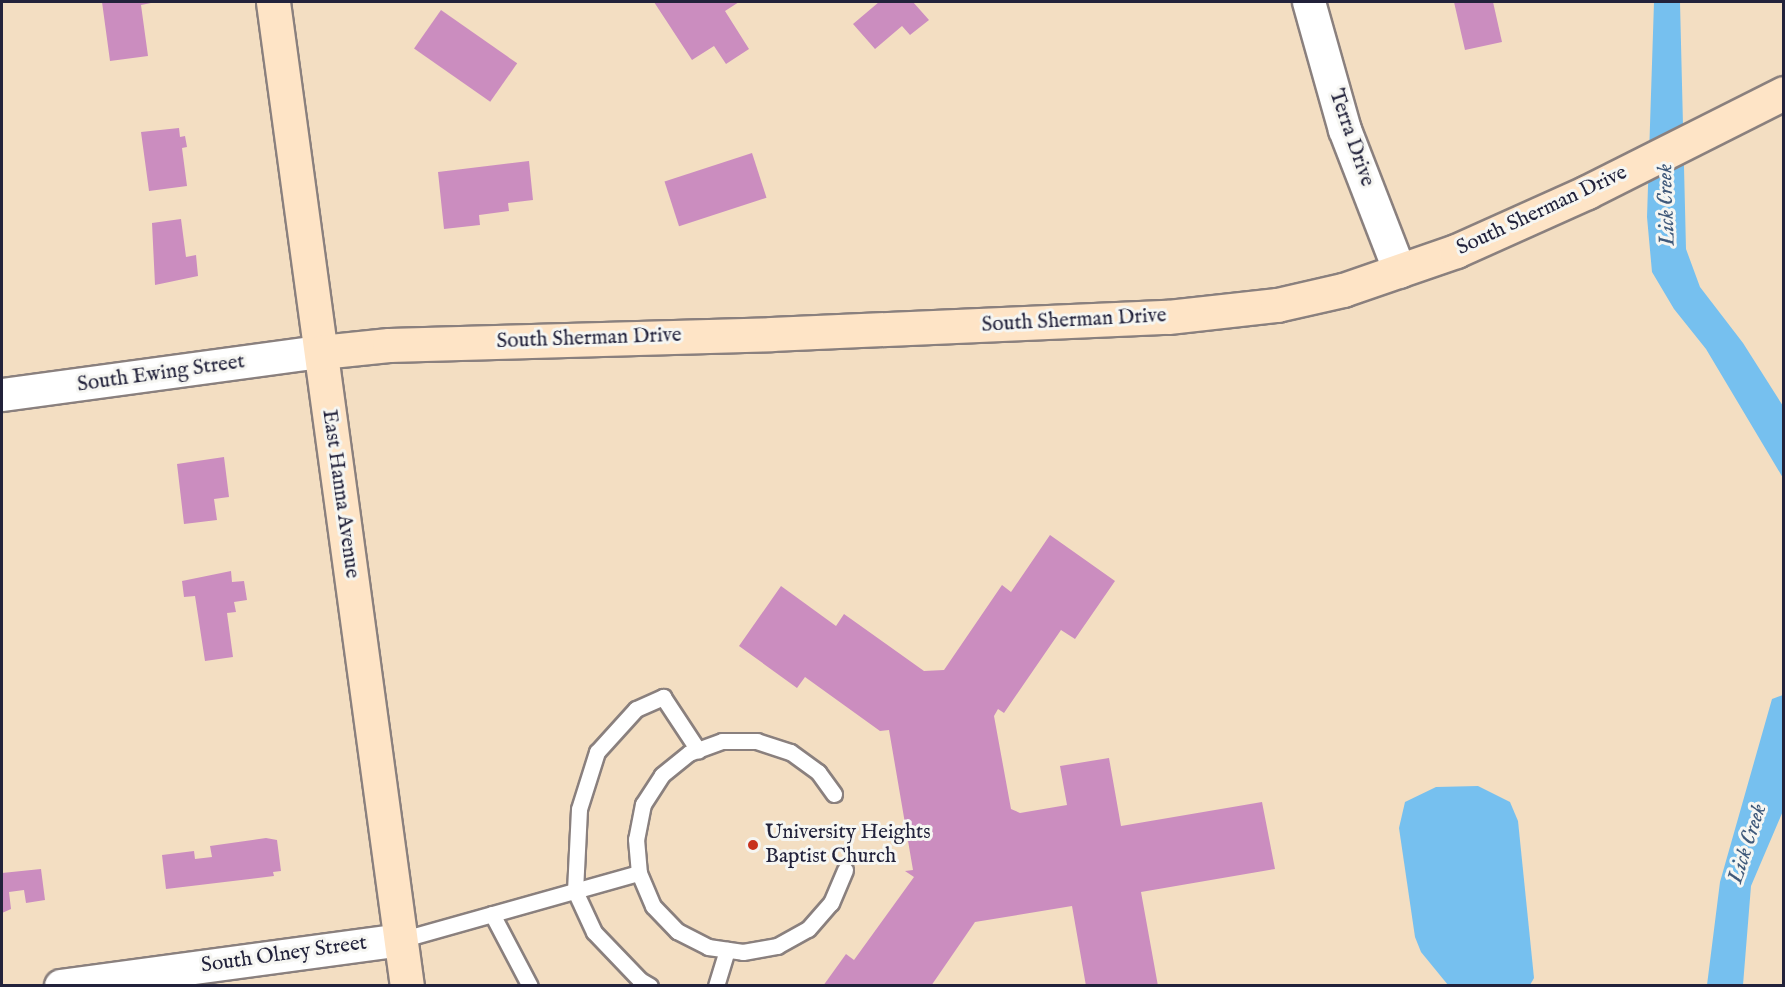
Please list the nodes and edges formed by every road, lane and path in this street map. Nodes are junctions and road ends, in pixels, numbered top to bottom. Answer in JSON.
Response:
{"nodes":[{"id":1,"x":273,"y":2,"type":"edge"},
{"id":2,"x":1309,"y":2,"type":"edge"},
{"id":3,"x":1771,"y":100,"type":"edge"},
{"id":4,"x":1400,"y":272,"type":"junction"},
{"id":5,"x":321,"y":352,"type":"junction"},
{"id":6,"x":2,"y":395,"type":"edge"},
{"id":7,"x":698,"y":750,"type":"junction"},
{"id":8,"x":834,"y":794,"type":"dead end"},
{"id":9,"x":844,"y":870,"type":"dead end"},
{"id":10,"x":639,"y":873,"type":"junction"},
{"id":11,"x":575,"y":891,"type":"junction"},
{"id":12,"x":492,"y":914,"type":"junction"},
{"id":13,"x":400,"y":940,"type":"junction"},
{"id":14,"x":727,"y":950,"type":"junction"},
{"id":15,"x":61,"y":986,"type":"edge"},
{"id":16,"x":407,"y":986,"type":"edge"},
{"id":17,"x":530,"y":986,"type":"edge"},
{"id":18,"x":650,"y":986,"type":"edge"},
{"id":19,"x":717,"y":986,"type":"edge"}],
"edges":[{"from":1,"to":5,"type":"main road","name":"East Hanna Avenue"},
{"from":2,"to":4,"type":"street","name":"Terra Drive"},
{"from":3,"to":4,"type":"main road","name":"South Sherman Drive"},
{"from":4,"to":5,"type":"main road","name":"South Sherman Drive"},
{"from":5,"to":6,"type":"street","name":"South Ewing Street"},
{"from":5,"to":13,"type":"main road","name":"East Hanna Avenue"},
{"from":7,"to":8,"type":"lane"},
{"from":7,"to":10,"type":"lane"},
{"from":7,"to":11,"type":"lane"},
{"from":9,"to":14,"type":"lane"},
{"from":10,"to":11,"type":"lane"},
{"from":10,"to":14,"type":"lane"},
{"from":11,"to":12,"type":"lane"},
{"from":11,"to":18,"type":"lane"},
{"from":12,"to":13,"type":"lane"},
{"from":12,"to":17,"type":"lane"},
{"from":13,"to":15,"type":"street","name":"South Olney Street"},
{"from":13,"to":16,"type":"main road","name":"East Hanna Avenue"},
{"from":14,"to":19,"type":"lane"}]}
